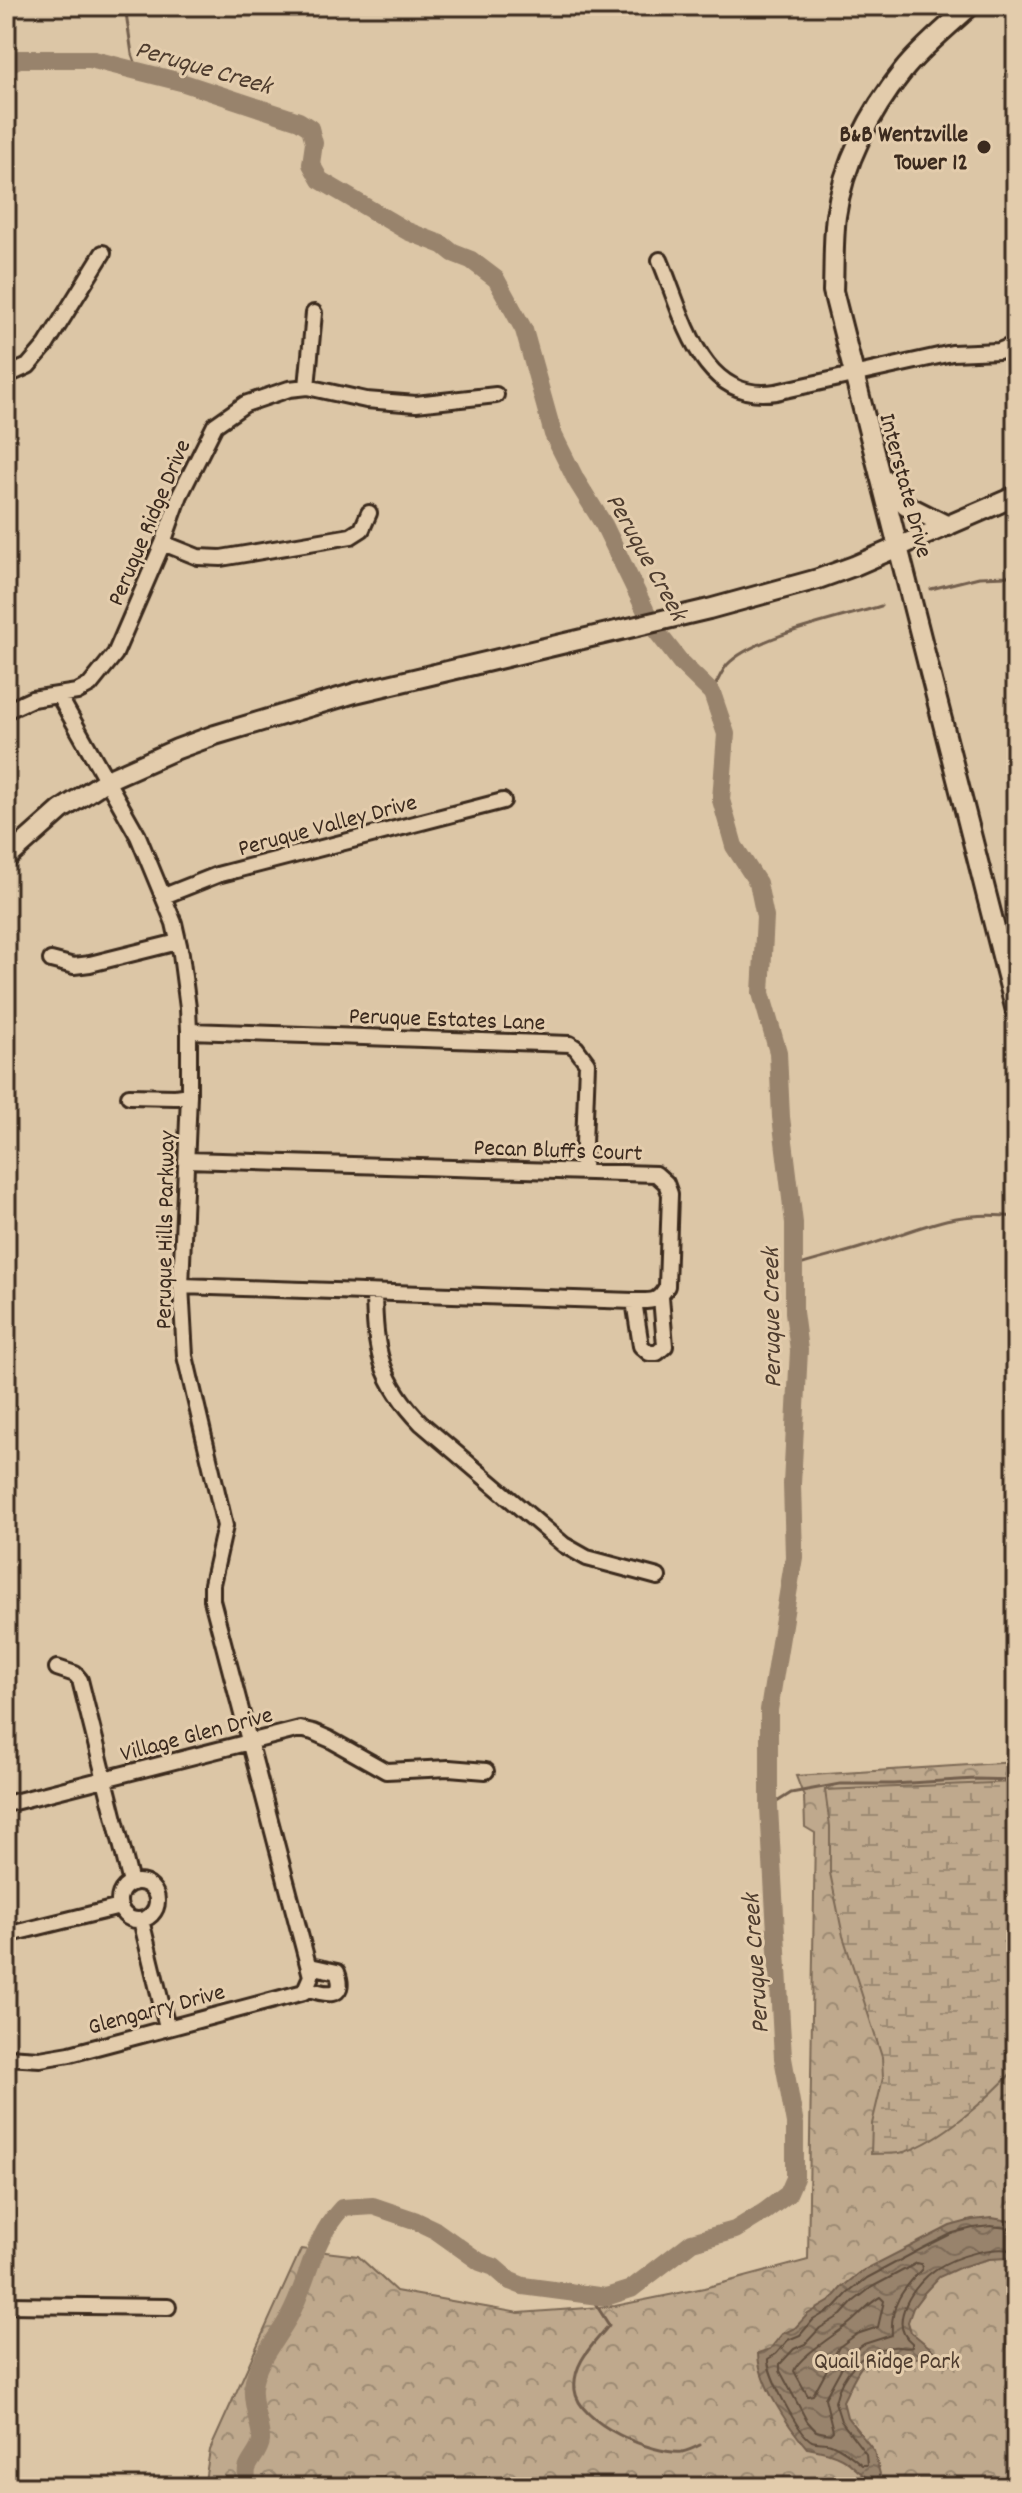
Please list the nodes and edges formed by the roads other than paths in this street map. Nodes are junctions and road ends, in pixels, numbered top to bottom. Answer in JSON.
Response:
{"nodes":[{"id":1,"x":970,"y":6,"type":"edge"},
{"id":2,"x":103,"y":253,"type":"dead end"},
{"id":3,"x":660,"y":260,"type":"dead end"},
{"id":4,"x":314,"y":313,"type":"dead end"},
{"id":5,"x":1016,"y":344,"type":"edge"},
{"id":6,"x":853,"y":375,"type":"junction"},
{"id":7,"x":6,"y":376,"type":"edge"},
{"id":8,"x":307,"y":387,"type":"junction"},
{"id":9,"x":496,"y":395,"type":"dead end"},
{"id":10,"x":878,"y":471,"type":"junction"},
{"id":11,"x":1016,"y":496,"type":"edge"},
{"id":12,"x":369,"y":513,"type":"dead end"},
{"id":13,"x":948,"y":526,"type":"junction"},
{"id":14,"x":163,"y":543,"type":"junction"},
{"id":15,"x":898,"y":547,"type":"junction"},
{"id":16,"x":59,"y":696,"type":"junction"},
{"id":17,"x":6,"y":711,"type":"edge"},
{"id":18,"x":107,"y":780,"type":"junction"},
{"id":19,"x":503,"y":801,"type":"dead end"},
{"id":20,"x":6,"y":859,"type":"edge"},
{"id":21,"x":164,"y":896,"type":"junction"},
{"id":22,"x":178,"y":942,"type":"junction"},
{"id":23,"x":51,"y":960,"type":"dead end"},
{"id":24,"x":1016,"y":1011,"type":"edge"},
{"id":25,"x":189,"y":1031,"type":"junction"},
{"id":26,"x":189,"y":1095,"type":"junction"},
{"id":27,"x":129,"y":1096,"type":"dead end"},
{"id":28,"x":186,"y":1160,"type":"junction"},
{"id":29,"x":583,"y":1171,"type":"junction"},
{"id":30,"x":181,"y":1286,"type":"junction"},
{"id":31,"x":374,"y":1293,"type":"junction"},
{"id":32,"x":661,"y":1297,"type":"junction"},
{"id":33,"x":634,"y":1301,"type":"junction"},
{"id":34,"x":658,"y":1577,"type":"dead end"},
{"id":35,"x":57,"y":1668,"type":"dead end"},
{"id":36,"x":249,"y":1742,"type":"junction"},
{"id":37,"x":486,"y":1771,"type":"dead end"},
{"id":38,"x":106,"y":1780,"type":"junction"},
{"id":39,"x":6,"y":1804,"type":"edge"},
{"id":40,"x":131,"y":1883,"type":"junction"},
{"id":41,"x":120,"y":1907,"type":"junction"},
{"id":42,"x":141,"y":1920,"type":"junction"},
{"id":43,"x":6,"y":1935,"type":"edge"},
{"id":44,"x":309,"y":1979,"type":"joint"},
{"id":45,"x":167,"y":2027,"type":"junction"},
{"id":46,"x":6,"y":2057,"type":"edge"},
{"id":47,"x":6,"y":2305,"type":"edge"},
{"id":48,"x":168,"y":2307,"type":"dead end"}],
"edges":[{"from":1,"to":6,"type":"main road","name":"Interstate Drive"},
{"from":2,"to":7,"type":"street"},
{"from":3,"to":6,"type":"street"},
{"from":4,"to":8,"type":"street"},
{"from":5,"to":6,"type":"street"},
{"from":6,"to":10,"type":"main road","name":"Interstate Drive"},
{"from":8,"to":9,"type":"street","name":"Peruque Ridge Drive"},
{"from":8,"to":14,"type":"street","name":"Peruque Ridge Drive"},
{"from":10,"to":13,"type":"main road"},
{"from":10,"to":15,"type":"main road","name":"Interstate Drive"},
{"from":11,"to":13,"type":"main road"},
{"from":12,"to":14,"type":"street"},
{"from":13,"to":15,"type":"main road"},
{"from":14,"to":16,"type":"street","name":"Peruque Ridge Drive"},
{"from":15,"to":18,"type":"main road"},
{"from":15,"to":24,"type":"main road","name":"Interstate Drive"},
{"from":16,"to":17,"type":"street","name":"Peruque Ridge Drive"},
{"from":16,"to":18,"type":"street","name":"Peruque Hills Parkway"},
{"from":18,"to":20,"type":"main road"},
{"from":18,"to":21,"type":"street","name":"Peruque Hills Parkway"},
{"from":19,"to":21,"type":"street","name":"Peruque Valley Drive"},
{"from":21,"to":22,"type":"street","name":"Peruque Hills Parkway"},
{"from":22,"to":23,"type":"street"},
{"from":22,"to":25,"type":"street","name":"Peruque Hills Parkway"},
{"from":25,"to":26,"type":"street","name":"Peruque Hills Parkway"},
{"from":25,"to":29,"type":"street","name":"Peruque Estates Lane"},
{"from":26,"to":27,"type":"street"},
{"from":26,"to":28,"type":"street","name":"Peruque Hills Parkway"},
{"from":28,"to":29,"type":"street","name":"Pecan Bluffs Court"},
{"from":28,"to":30,"type":"street","name":"Peruque Hills Parkway"},
{"from":29,"to":32,"type":"street","name":"Pecan Bluffs Court"},
{"from":30,"to":31,"type":"street"},
{"from":30,"to":36,"type":"street","name":"Peruque Hills Parkway"},
{"from":31,"to":33,"type":"street"},
{"from":31,"to":34,"type":"street"},
{"from":32,"to":33,"type":"street"},
{"from":32,"to":33,"type":"street"},
{"from":35,"to":38,"type":"street"},
{"from":36,"to":37,"type":"street","name":"Village Glen Drive"},
{"from":36,"to":38,"type":"street","name":"Village Glen Drive"},
{"from":36,"to":44,"type":"street","name":"Peruque Hills Parkway"},
{"from":38,"to":39,"type":"street","name":"Village Glen Drive"},
{"from":38,"to":40,"type":"street"},
{"from":40,"to":41,"type":"street"},
{"from":40,"to":42,"type":"street"},
{"from":41,"to":42,"type":"street"},
{"from":41,"to":43,"type":"street"},
{"from":42,"to":45,"type":"street"},
{"from":44,"to":45,"type":"street","name":"Glengarry Drive"},
{"from":45,"to":46,"type":"street","name":"Glengarry Drive"},
{"from":47,"to":48,"type":"street"}]}
